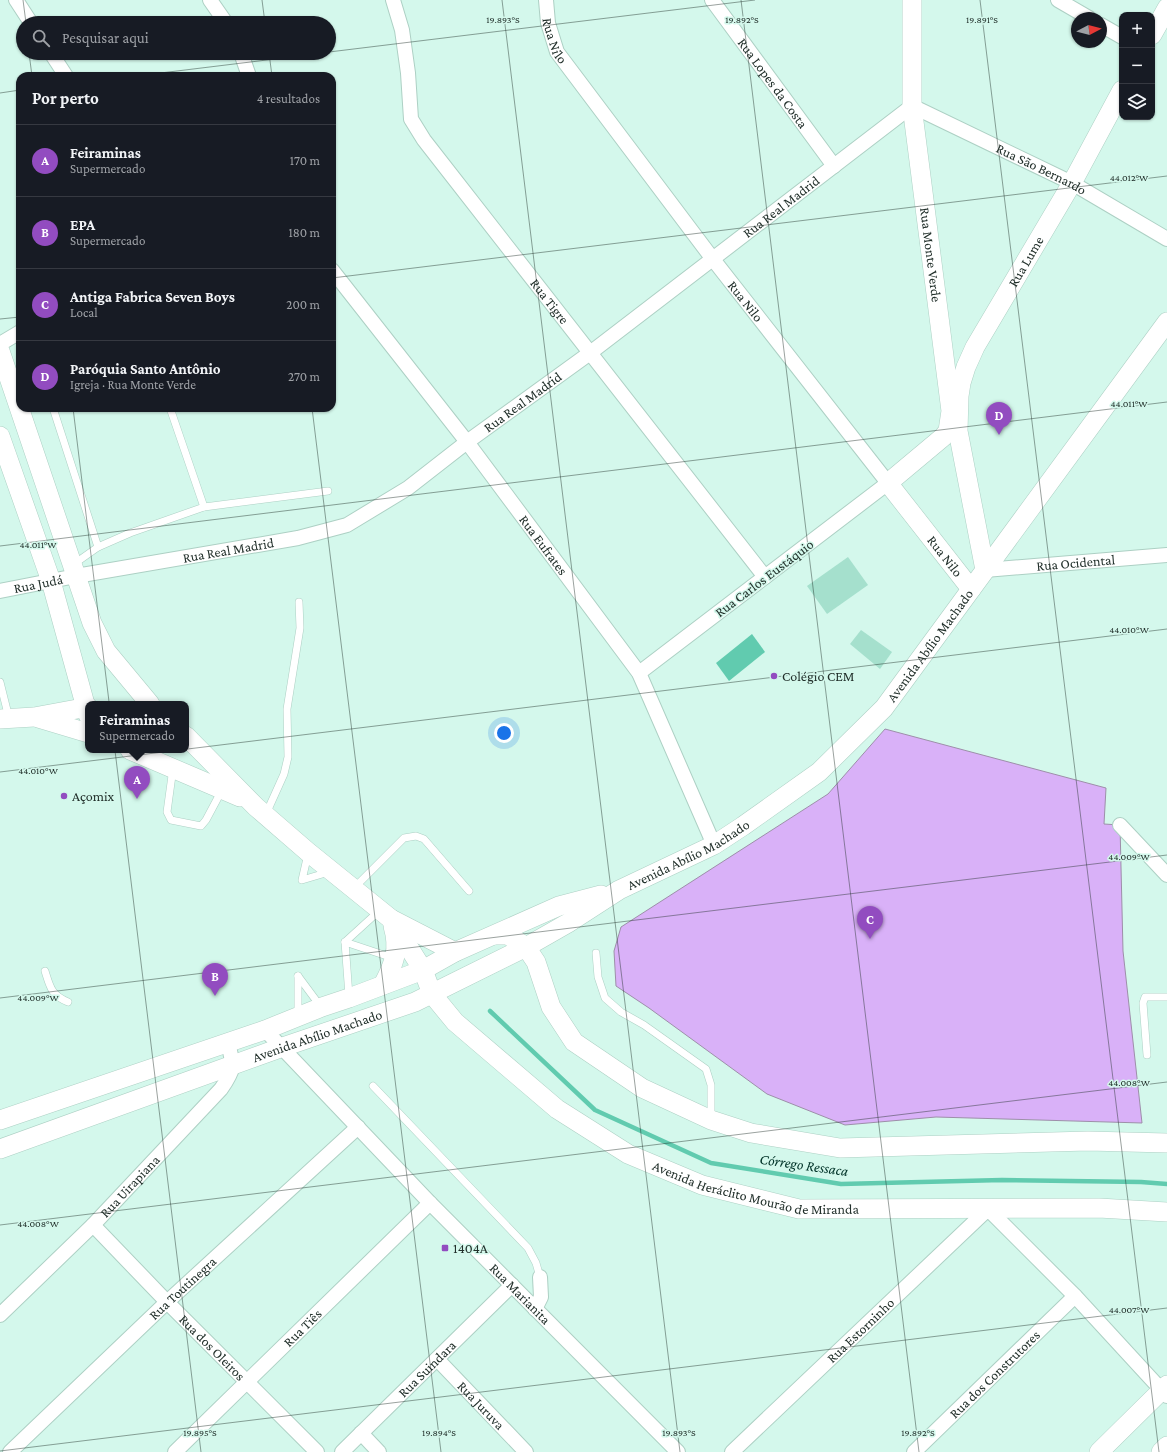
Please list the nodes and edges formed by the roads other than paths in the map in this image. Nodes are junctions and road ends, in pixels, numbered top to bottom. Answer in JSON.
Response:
{"nodes":[{"id":1,"x":16,"y":0,"type":"edge"},
{"id":2,"x":210,"y":0,"type":"edge"},
{"id":3,"x":393,"y":0,"type":"edge"},
{"id":4,"x":546,"y":0,"type":"edge"},
{"id":5,"x":712,"y":0,"type":"edge"},
{"id":6,"x":912,"y":0,"type":"edge"},
{"id":7,"x":1058,"y":0,"type":"edge"},
{"id":8,"x":1167,"y":8,"type":"edge"},
{"id":9,"x":1079,"y":12,"type":"edge"},
{"id":10,"x":26,"y":16,"type":"edge"},
{"id":11,"x":221,"y":16,"type":"edge"},
{"id":12,"x":1107,"y":28,"type":"edge"},
{"id":13,"x":1155,"y":30,"type":"edge"},
{"id":14,"x":1119,"y":35,"type":"edge"},
{"id":15,"x":56,"y":60,"type":"edge"},
{"id":16,"x":243,"y":60,"type":"edge"},
{"id":17,"x":63,"y":72,"type":"edge"},
{"id":18,"x":247,"y":72,"type":"edge"},
{"id":19,"x":1119,"y":96,"type":"edge"},
{"id":20,"x":912,"y":106,"type":"junction"},
{"id":21,"x":834,"y":166,"type":"junction"},
{"id":22,"x":1072,"y":183,"type":"junction"},
{"id":23,"x":1167,"y":239,"type":"edge"},
{"id":24,"x":712,"y":258,"type":"junction"},
{"id":25,"x":336,"y":275,"type":"edge"},
{"id":26,"x":1167,"y":322,"type":"edge"},
{"id":27,"x":16,"y":334,"type":"edge"},
{"id":28,"x":0,"y":344,"type":"edge"},
{"id":29,"x":0,"y":351,"type":"edge"},
{"id":30,"x":590,"y":353,"type":"junction"},
{"id":31,"x":16,"y":399,"type":"edge"},
{"id":32,"x":21,"y":412,"type":"edge"},
{"id":33,"x":55,"y":412,"type":"edge"},
{"id":34,"x":171,"y":412,"type":"edge"},
{"id":35,"x":0,"y":436,"type":"edge"},
{"id":36,"x":467,"y":442,"type":"junction"},
{"id":37,"x":888,"y":483,"type":"junction"},
{"id":38,"x":328,"y":491,"type":"dead end"},
{"id":39,"x":204,"y":506,"type":"junction"},
{"id":40,"x":98,"y":547,"type":"junction"},
{"id":41,"x":1167,"y":555,"type":"edge"},
{"id":42,"x":985,"y":570,"type":"junction"},
{"id":43,"x":74,"y":571,"type":"junction"},
{"id":44,"x":765,"y":577,"type":"junction"},
{"id":45,"x":51,"y":581,"type":"junction"},
{"id":46,"x":971,"y":589,"type":"junction"},
{"id":47,"x":0,"y":591,"type":"edge"},
{"id":48,"x":299,"y":602,"type":"dead end"},
{"id":49,"x":639,"y":673,"type":"junction"},
{"id":50,"x":0,"y":682,"type":"edge"},
{"id":51,"x":147,"y":701,"type":"edge"},
{"id":52,"x":85,"y":702,"type":"edge"},
{"id":53,"x":85,"y":709,"type":"edge"},
{"id":54,"x":34,"y":717,"type":"junction"},
{"id":55,"x":4,"y":719,"type":"edge"},
{"id":56,"x":85,"y":732,"type":"edge"},
{"id":57,"x":189,"y":739,"type":"edge"},
{"id":58,"x":137,"y":753,"type":"edge"},
{"id":59,"x":162,"y":753,"type":"edge"},
{"id":60,"x":148,"y":758,"type":"junction"},
{"id":61,"x":173,"y":768,"type":"junction"},
{"id":62,"x":222,"y":789,"type":"junction"},
{"id":63,"x":259,"y":809,"type":"junction"},
{"id":64,"x":1120,"y":825,"type":"dead end"},
{"id":65,"x":714,"y":845,"type":"junction"},
{"id":66,"x":308,"y":852,"type":"junction"},
{"id":67,"x":332,"y":871,"type":"junction"},
{"id":68,"x":1167,"y":875,"type":"edge"},
{"id":69,"x":354,"y":888,"type":"junction"},
{"id":70,"x":619,"y":890,"type":"junction"},
{"id":71,"x":469,"y":891,"type":"dead end"},
{"id":72,"x":386,"y":914,"type":"junction"},
{"id":73,"x":495,"y":934,"type":"junction"},
{"id":74,"x":345,"y":942,"type":"junction"},
{"id":75,"x":526,"y":947,"type":"junction"},
{"id":76,"x":455,"y":952,"type":"junction"},
{"id":77,"x":596,"y":954,"type":"dead end"},
{"id":78,"x":395,"y":958,"type":"junction"},
{"id":79,"x":424,"y":970,"type":"junction"},
{"id":80,"x":45,"y":971,"type":"dead end"},
{"id":81,"x":383,"y":985,"type":"junction"},
{"id":82,"x":432,"y":994,"type":"junction"},
{"id":83,"x":1167,"y":997,"type":"edge"},
{"id":84,"x":349,"y":998,"type":"junction"},
{"id":85,"x":68,"y":1002,"type":"dead end"},
{"id":86,"x":415,"y":1002,"type":"junction"},
{"id":87,"x":322,"y":1007,"type":"junction"},
{"id":88,"x":298,"y":1017,"type":"junction"},
{"id":89,"x":455,"y":1022,"type":"junction"},
{"id":90,"x":265,"y":1030,"type":"junction"},
{"id":91,"x":228,"y":1043,"type":"junction"},
{"id":92,"x":280,"y":1048,"type":"junction"},
{"id":93,"x":1147,"y":1055,"type":"dead end"},
{"id":94,"x":234,"y":1065,"type":"junction"},
{"id":95,"x":373,"y":1086,"type":"dead end"},
{"id":96,"x":0,"y":1120,"type":"edge"},
{"id":97,"x":711,"y":1120,"type":"junction"},
{"id":98,"x":358,"y":1126,"type":"junction"},
{"id":99,"x":1167,"y":1143,"type":"edge"},
{"id":100,"x":0,"y":1149,"type":"edge"},
{"id":101,"x":430,"y":1203,"type":"junction"},
{"id":102,"x":988,"y":1209,"type":"junction"},
{"id":103,"x":1167,"y":1212,"type":"edge"},
{"id":104,"x":93,"y":1225,"type":"junction"},
{"id":105,"x":540,"y":1277,"type":"joint"},
{"id":106,"x":512,"y":1285,"type":"junction"},
{"id":107,"x":1075,"y":1296,"type":"junction"},
{"id":108,"x":167,"y":1302,"type":"junction"},
{"id":109,"x":535,"y":1309,"type":"junction"},
{"id":110,"x":0,"y":1315,"type":"edge"},
{"id":111,"x":437,"y":1359,"type":"junction"},
{"id":112,"x":246,"y":1382,"type":"junction"},
{"id":113,"x":1165,"y":1390,"type":"edge"},
{"id":114,"x":362,"y":1433,"type":"junction"},
{"id":115,"x":1167,"y":1446,"type":"edge"},
{"id":116,"x":10,"y":1452,"type":"edge"},
{"id":117,"x":175,"y":1452,"type":"edge"},
{"id":118,"x":317,"y":1452,"type":"edge"},
{"id":119,"x":342,"y":1452,"type":"edge"},
{"id":120,"x":380,"y":1452,"type":"edge"},
{"id":121,"x":526,"y":1452,"type":"edge"},
{"id":122,"x":678,"y":1452,"type":"edge"},
{"id":123,"x":732,"y":1452,"type":"edge"},
{"id":124,"x":914,"y":1452,"type":"edge"},
{"id":125,"x":1099,"y":1452,"type":"edge"},
{"id":126,"x":1161,"y":1452,"type":"edge"}],
"edges":[{"from":1,"to":10,"type":"street"},
{"from":2,"to":11,"type":"street"},
{"from":3,"to":30,"type":"street","name":"Rua Tigre"},
{"from":4,"to":24,"type":"street","name":"Rua Nilo"},
{"from":5,"to":21,"type":"street","name":"Rua Lopes da Costa"},
{"from":6,"to":20,"type":"main road","name":"Rua Monte Verde"},
{"from":7,"to":9,"type":"street"},
{"from":8,"to":13,"type":"main road"},
{"from":12,"to":14,"type":"street"},
{"from":15,"to":17,"type":"street"},
{"from":16,"to":18,"type":"street"},
{"from":19,"to":22,"type":"main road","name":"Rua Lume"},
{"from":20,"to":21,"type":"street","name":"Rua Real Madrid"},
{"from":20,"to":22,"type":"street","name":"Rua São Bernardo"},
{"from":20,"to":37,"type":"main road","name":"Rua Monte Verde"},
{"from":21,"to":24,"type":"street","name":"Rua Real Madrid"},
{"from":22,"to":23,"type":"street","name":"Rua São Bernardo"},
{"from":22,"to":42,"type":"main road","name":"Rua Lume"},
{"from":24,"to":30,"type":"street","name":"Rua Real Madrid"},
{"from":24,"to":37,"type":"street","name":"Rua Nilo"},
{"from":25,"to":36,"type":"street","name":"Rua Eufrates"},
{"from":26,"to":42,"type":"main road","name":"Avenida Abílio Machado"},
{"from":27,"to":28,"type":"street"},
{"from":29,"to":31,"type":"main road"},
{"from":30,"to":36,"type":"street","name":"Rua Real Madrid"},
{"from":30,"to":44,"type":"street","name":"Rua Tigre"},
{"from":32,"to":43,"type":"main road"},
{"from":33,"to":40,"type":"lane"},
{"from":34,"to":39,"type":"lane"},
{"from":35,"to":45,"type":"main road"},
{"from":36,"to":43,"type":"street","name":"Rua Real Madrid"},
{"from":36,"to":49,"type":"street","name":"Rua Eufrates"},
{"from":37,"to":44,"type":"street","name":"Rua Carlos Eustáquio"},
{"from":37,"to":46,"type":"main road","name":"Rua Nilo"},
{"from":38,"to":39,"type":"lane"},
{"from":39,"to":40,"type":"lane"},
{"from":40,"to":43,"type":"lane"},
{"from":41,"to":42,"type":"street","name":"Rua Ocidental"},
{"from":42,"to":46,"type":"main road","name":"Avenida Abílio Machado"},
{"from":43,"to":45,"type":"street","name":"Rua Judá"},
{"from":43,"to":51,"type":"main road"},
{"from":44,"to":49,"type":"street","name":"Rua Carlos Eustáquio"},
{"from":45,"to":47,"type":"street","name":"Rua Judá"},
{"from":45,"to":52,"type":"main road"},
{"from":46,"to":65,"type":"main road","name":"Avenida Abílio Machado"},
{"from":48,"to":63,"type":"lane"},
{"from":49,"to":65,"type":"street","name":"Rua Eufrates"},
{"from":50,"to":55,"type":"lane"},
{"from":53,"to":54,"type":"main road"},
{"from":54,"to":55,"type":"main road"},
{"from":54,"to":56,"type":"main road"},
{"from":57,"to":63,"type":"main road"},
{"from":58,"to":60,"type":"main road"},
{"from":59,"to":60,"type":"main road"},
{"from":60,"to":61,"type":"main road"},
{"from":61,"to":62,"type":"main road"},
{"from":61,"to":62,"type":"lane"},
{"from":62,"to":63,"type":"main road"},
{"from":63,"to":66,"type":"main road"},
{"from":64,"to":68,"type":"street"},
{"from":65,"to":70,"type":"main road","name":"Avenida Abílio Machado"},
{"from":66,"to":67,"type":"main road"},
{"from":66,"to":67,"type":"lane"},
{"from":67,"to":69,"type":"main road"},
{"from":69,"to":71,"type":"lane"},
{"from":69,"to":72,"type":"main road"},
{"from":70,"to":73,"type":"main road","name":"Avenida Abílio Machado"},
{"from":70,"to":75,"type":"main road","name":"Avenida Abílio Machado"},
{"from":72,"to":74,"type":"lane"},
{"from":72,"to":76,"type":"main road"},
{"from":72,"to":78,"type":"main road"},
{"from":72,"to":79,"type":"main road","name":"Avenida Heráclito Mourão de Miranda"},
{"from":73,"to":75,"type":"main road"},
{"from":73,"to":76,"type":"main road","name":"Avenida Abílio Machado"},
{"from":74,"to":78,"type":"lane"},
{"from":74,"to":84,"type":"lane"},
{"from":75,"to":82,"type":"main road","name":"Avenida Abílio Machado"},
{"from":75,"to":97,"type":"main road"},
{"from":76,"to":79,"type":"main road","name":"Avenida Abílio Machado"},
{"from":77,"to":97,"type":"lane"},
{"from":78,"to":81,"type":"main road"},
{"from":79,"to":81,"type":"main road","name":"Avenida Abílio Machado"},
{"from":79,"to":82,"type":"main road","name":"Avenida Heráclito Mourão de Miranda"},
{"from":80,"to":85,"type":"lane"},
{"from":81,"to":84,"type":"main road","name":"Avenida Abílio Machado"},
{"from":82,"to":86,"type":"main road","name":"Avenida Abílio Machado"},
{"from":82,"to":89,"type":"main road","name":"Avenida Heráclito Mourão de Miranda"},
{"from":83,"to":93,"type":"lane"},
{"from":84,"to":87,"type":"main road","name":"Avenida Abílio Machado"},
{"from":86,"to":89,"type":"main road"},
{"from":86,"to":92,"type":"main road","name":"Avenida Abílio Machado"},
{"from":87,"to":88,"type":"main road","name":"Avenida Abílio Machado"},
{"from":87,"to":88,"type":"lane"},
{"from":88,"to":90,"type":"main road","name":"Avenida Abílio Machado"},
{"from":89,"to":102,"type":"main road","name":"Avenida Heráclito Mourão de Miranda"},
{"from":90,"to":91,"type":"main road","name":"Avenida Abílio Machado"},
{"from":90,"to":92,"type":"street","name":"Rua Marianita"},
{"from":91,"to":94,"type":"street"},
{"from":91,"to":96,"type":"main road","name":"Avenida Abílio Machado"},
{"from":92,"to":94,"type":"main road","name":"Avenida Abílio Machado"},
{"from":92,"to":98,"type":"street","name":"Rua Marianita"},
{"from":94,"to":100,"type":"main road","name":"Avenida Abílio Machado"},
{"from":94,"to":104,"type":"street","name":"Rua Uirapiana"},
{"from":95,"to":105,"type":"lane"},
{"from":97,"to":99,"type":"main road"},
{"from":98,"to":101,"type":"street","name":"Rua Marianita"},
{"from":98,"to":108,"type":"street","name":"Rua Toutinegra"},
{"from":101,"to":106,"type":"street","name":"Rua Marianita"},
{"from":101,"to":112,"type":"street","name":"Rua Tiês"},
{"from":102,"to":103,"type":"main road","name":"Avenida Heráclito Mourão de Miranda"},
{"from":102,"to":107,"type":"street"},
{"from":102,"to":123,"type":"street","name":"Rua Estorninho"},
{"from":104,"to":108,"type":"street","name":"Rua dos Oleiros"},
{"from":104,"to":110,"type":"street","name":"Rua Uirapiana"},
{"from":105,"to":109,"type":"street"},
{"from":106,"to":109,"type":"street","name":"Rua Marianita"},
{"from":106,"to":111,"type":"street","name":"Rua Suindara"},
{"from":107,"to":113,"type":"street"},
{"from":107,"to":124,"type":"street","name":"Rua dos Construtores"},
{"from":108,"to":112,"type":"street","name":"Rua dos Oleiros"},
{"from":108,"to":116,"type":"street","name":"Rua Toutinegra"},
{"from":109,"to":122,"type":"street","name":"Rua Marianita"},
{"from":111,"to":114,"type":"street","name":"Rua Suindara"},
{"from":111,"to":121,"type":"street","name":"Rua Juruva"},
{"from":112,"to":117,"type":"street","name":"Rua Tiês"},
{"from":112,"to":118,"type":"street","name":"Rua dos Oleiros"},
{"from":113,"to":125,"type":"main road"},
{"from":114,"to":119,"type":"street","name":"Rua Suindara"},
{"from":114,"to":120,"type":"street"},
{"from":115,"to":126,"type":"main road"}]}
